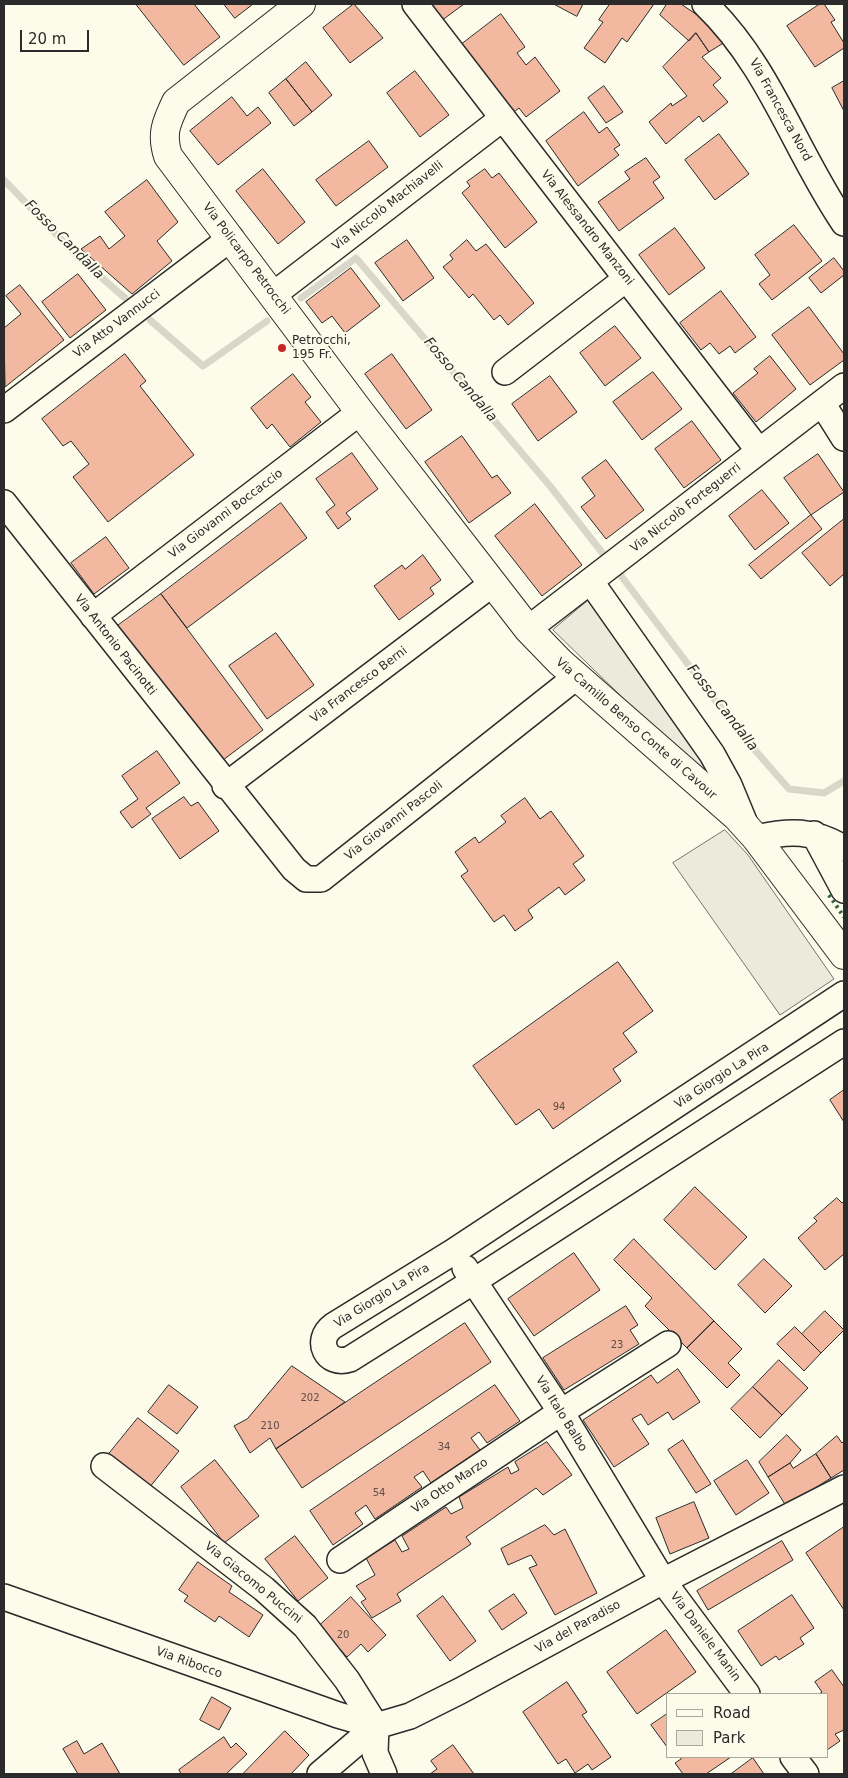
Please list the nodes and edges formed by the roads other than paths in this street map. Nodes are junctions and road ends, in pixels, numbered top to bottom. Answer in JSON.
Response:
{"nodes":[{"id":1,"x":301,"y":4,"type":"edge"},
{"id":2,"x":415,"y":4,"type":"edge"},
{"id":3,"x":705,"y":4,"type":"edge"},
{"id":4,"x":502,"y":118,"type":"junction"},
{"id":5,"x":841,"y":210,"type":"edge"},
{"id":6,"x":230,"y":238,"type":"junction"},
{"id":7,"x":626,"y":278,"type":"junction"},
{"id":8,"x":273,"y":295,"type":"junction"},
{"id":9,"x":505,"y":372,"type":"dead end"},
{"id":10,"x":844,"y":386,"type":"edge"},
{"id":11,"x":822,"y":403,"type":"junction"},
{"id":12,"x":4,"y":410,"type":"edge"},
{"id":13,"x":360,"y":412,"type":"junction"},
{"id":14,"x":844,"y":438,"type":"edge"},
{"id":15,"x":759,"y":451,"type":"junction"},
{"id":16,"x":4,"y":503,"type":"edge"},
{"id":17,"x":592,"y":582,"type":"junction"},
{"id":18,"x":492,"y":584,"type":"junction"},
{"id":19,"x":92,"y":616,"type":"junction"},
{"id":20,"x":528,"y":629,"type":"junction"},
{"id":21,"x":576,"y":676,"type":"junction"},
{"id":22,"x":225,"y":786,"type":"junction"},
{"id":23,"x":751,"y":832,"type":"junction"},
{"id":24,"x":814,"y":834,"type":"junction"},
{"id":25,"x":844,"y":848,"type":"edge"},
{"id":26,"x":844,"y":890,"type":"edge"},
{"id":27,"x":844,"y":955,"type":"edge"},
{"id":28,"x":844,"y":994,"type":"edge"},
{"id":29,"x":844,"y":1042,"type":"edge"},
{"id":30,"x":453,"y":1252,"type":"junction"},
{"id":31,"x":474,"y":1281,"type":"junction"},
{"id":32,"x":668,"y":1344,"type":"dead end"},
{"id":33,"x":561,"y":1412,"type":"junction"},
{"id":34,"x":104,"y":1466,"type":"dead end"},
{"id":35,"x":844,"y":1488,"type":"edge"},
{"id":36,"x":340,"y":1560,"type":"dead end"},
{"id":37,"x":663,"y":1580,"type":"junction"},
{"id":38,"x":4,"y":1597,"type":"edge"},
{"id":39,"x":746,"y":1693,"type":"edge"},
{"id":40,"x":376,"y":1726,"type":"junction"},
{"id":41,"x":794,"y":1758,"type":"edge"},
{"id":42,"x":320,"y":1774,"type":"edge"},
{"id":43,"x":384,"y":1774,"type":"edge"},
{"id":44,"x":806,"y":1774,"type":"edge"}],
"edges":[{"from":1,"to":6,"type":"main road","name":"Via Policarpo Petrocchi"},
{"from":2,"to":4,"type":"street","name":"Via Alessandro Manzoni"},
{"from":3,"to":5,"type":"street","name":"Via Francesca Nord"},
{"from":4,"to":7,"type":"street","name":"Via Alessandro Manzoni"},
{"from":4,"to":8,"type":"street","name":"Via Niccolò Machiavelli"},
{"from":6,"to":8,"type":"main road","name":"Via Policarpo Petrocchi"},
{"from":6,"to":12,"type":"street","name":"Via Atto Vannucci"},
{"from":7,"to":9,"type":"street"},
{"from":7,"to":15,"type":"street","name":"Via Alessandro Manzoni"},
{"from":8,"to":13,"type":"main road","name":"Via Policarpo Petrocchi"},
{"from":10,"to":11,"type":"street","name":"Via Niccolò Forteguerri"},
{"from":11,"to":14,"type":"street"},
{"from":11,"to":15,"type":"street","name":"Via Niccolò Forteguerri"},
{"from":13,"to":18,"type":"main road","name":"Via Policarpo Petrocchi"},
{"from":13,"to":19,"type":"street","name":"Via Giovanni Boccaccio"},
{"from":15,"to":17,"type":"street","name":"Via Niccolò Forteguerri"},
{"from":16,"to":19,"type":"street","name":"Via Antonio Pacinotti"},
{"from":17,"to":20,"type":"street","name":"Via Niccolò Forteguerri"},
{"from":17,"to":23,"type":"street","name":"Via Camillo Benso Conte di Cavour"},
{"from":18,"to":20,"type":"main road","name":"Via Policarpo Petrocchi"},
{"from":18,"to":22,"type":"street","name":"Via Francesco Berni"},
{"from":19,"to":22,"type":"street","name":"Via Antonio Pacinotti"},
{"from":20,"to":21,"type":"main road","name":"Via Camillo Benso Conte di Cavour"},
{"from":21,"to":22,"type":"street","name":"Via Giovanni Pascoli"},
{"from":21,"to":23,"type":"main road","name":"Via Camillo Benso Conte di Cavour"},
{"from":23,"to":24,"type":"street"},
{"from":23,"to":27,"type":"main road","name":"Via Camillo Benso Conte di Cavour"},
{"from":24,"to":25,"type":"street"},
{"from":24,"to":26,"type":"street"},
{"from":28,"to":30,"type":"street","name":"Via Giorgio La Pira"},
{"from":29,"to":31,"type":"street","name":"Via Giorgio La Pira"},
{"from":30,"to":31,"type":"street","name":"Via Italo Balbo"},
{"from":30,"to":31,"type":"street","name":"Via Giorgio La Pira"},
{"from":31,"to":33,"type":"street","name":"Via Italo Balbo"},
{"from":32,"to":33,"type":"street","name":"Via Otto Marzo"},
{"from":33,"to":36,"type":"street","name":"Via Otto Marzo"},
{"from":33,"to":37,"type":"street","name":"Via Italo Balbo"},
{"from":34,"to":40,"type":"street","name":"Via Giacomo Puccini"},
{"from":35,"to":37,"type":"street","name":"Via del Paradiso"},
{"from":37,"to":39,"type":"street","name":"Via Daniele Manin"},
{"from":37,"to":40,"type":"street","name":"Via del Paradiso"},
{"from":38,"to":40,"type":"street","name":"Via Ribocco"},
{"from":40,"to":42,"type":"street","name":"Via del Paradiso"},
{"from":40,"to":43,"type":"street"},
{"from":41,"to":44,"type":"street"}]}
